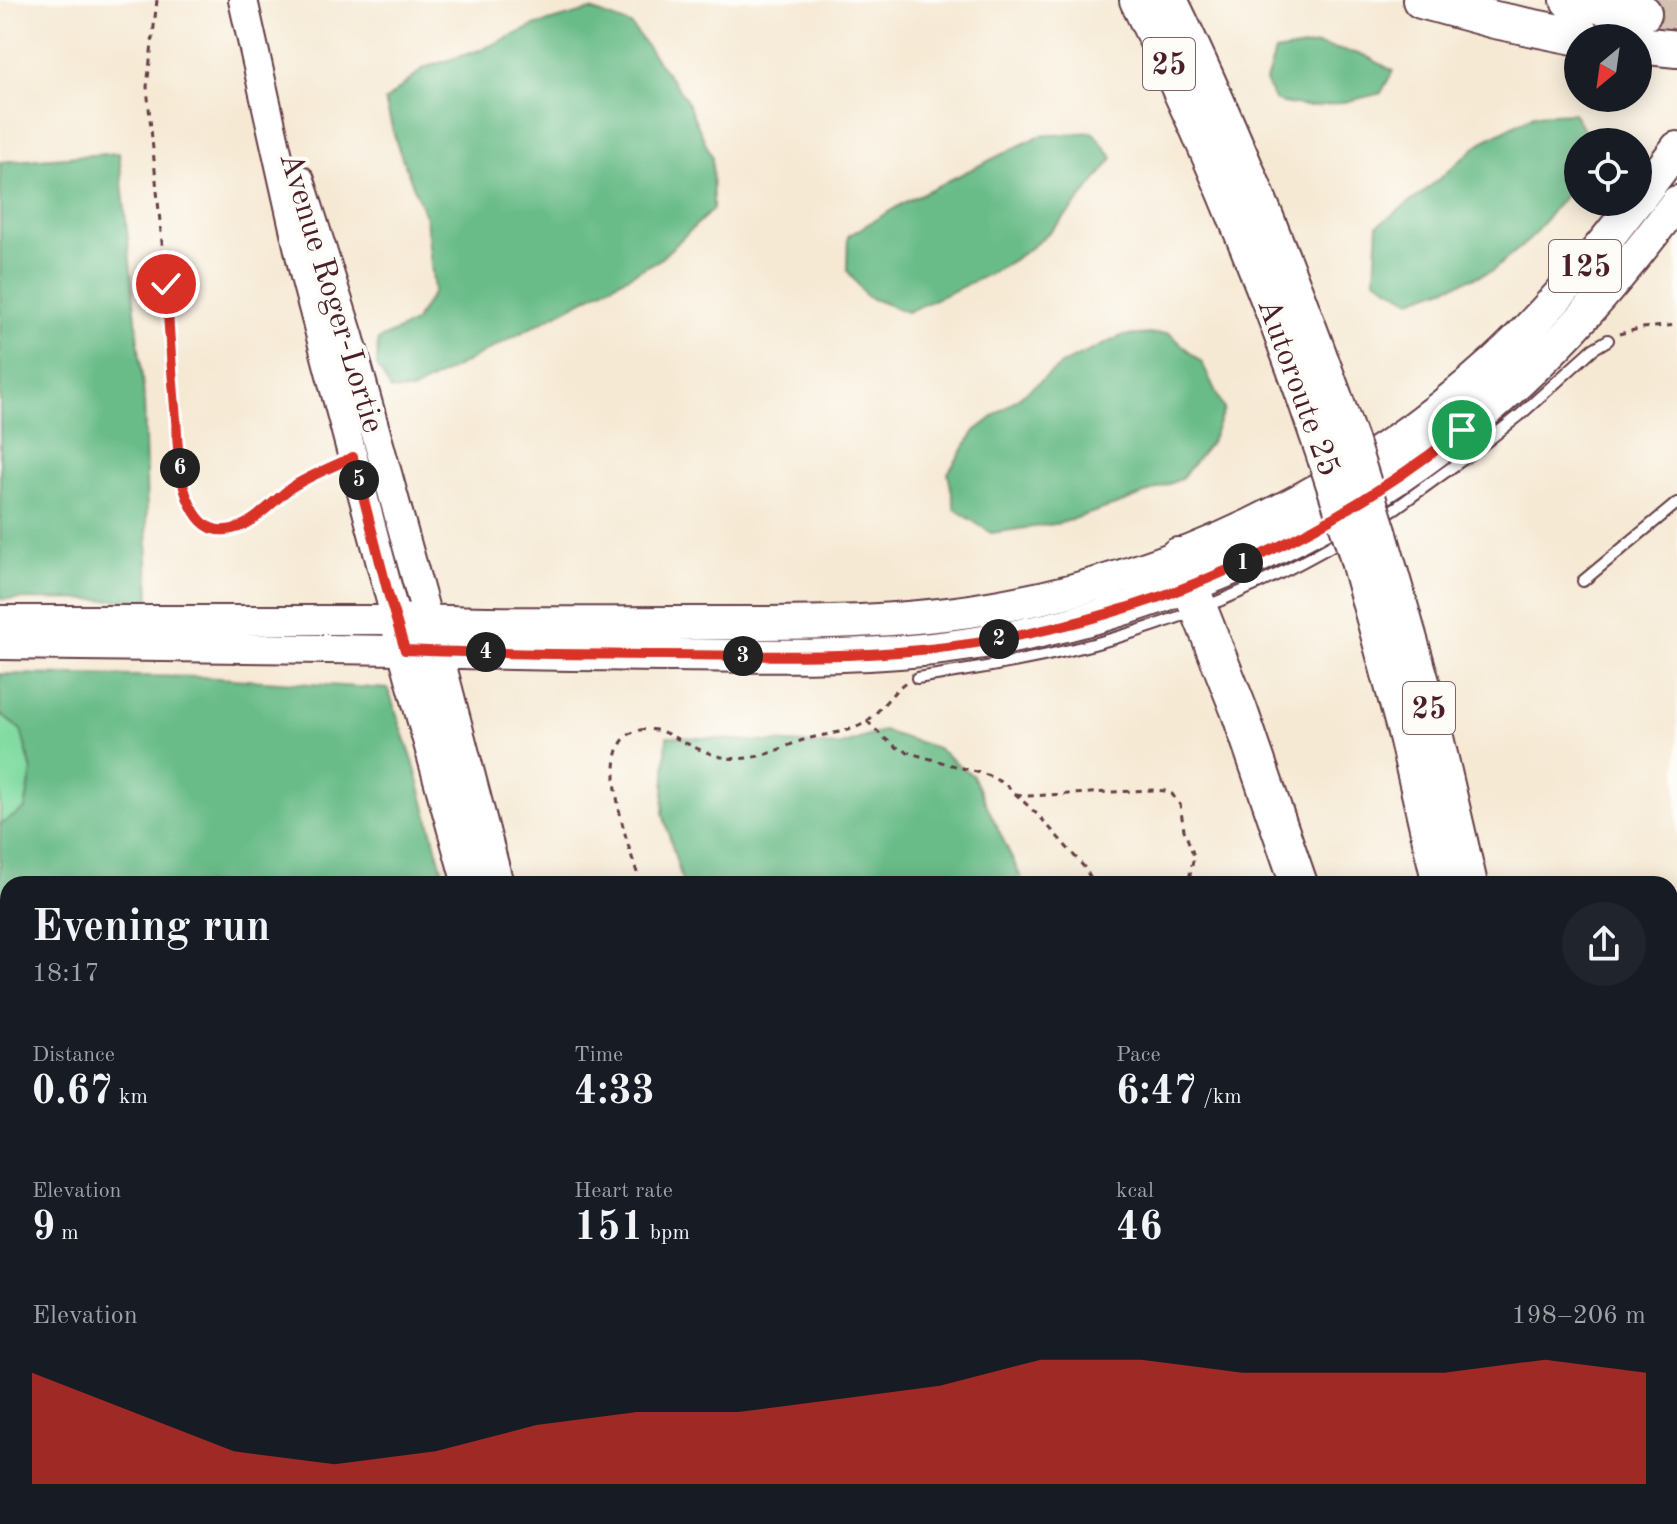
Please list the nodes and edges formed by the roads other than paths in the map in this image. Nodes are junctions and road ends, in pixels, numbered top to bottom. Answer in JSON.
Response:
{"nodes":[{"id":1,"x":243,"y":0,"type":"edge"},
{"id":2,"x":1138,"y":0,"type":"edge"},
{"id":3,"x":1169,"y":0,"type":"edge"},
{"id":4,"x":1421,"y":0,"type":"edge"},
{"id":5,"x":1569,"y":0,"type":"edge"},
{"id":6,"x":1629,"y":24,"type":"tunnel mouth"},
{"id":7,"x":250,"y":27,"type":"junction"},
{"id":8,"x":1564,"y":34,"type":"edge"},
{"id":9,"x":1652,"y":35,"type":"edge"},
{"id":10,"x":1677,"y":49,"type":"edge"},
{"id":11,"x":1211,"y":124,"type":"junction"},
{"id":12,"x":1677,"y":148,"type":"edge"},
{"id":13,"x":1652,"y":181,"type":"edge"},
{"id":14,"x":1677,"y":202,"type":"edge"},
{"id":15,"x":1625,"y":216,"type":"edge"},
{"id":16,"x":1608,"y":340,"type":"road end"},
{"id":17,"x":1677,"y":503,"type":"edge"},
{"id":18,"x":1365,"y":535,"type":"junction"},
{"id":19,"x":1583,"y":581,"type":"dead end"},
{"id":20,"x":1189,"y":584,"type":"junction"},
{"id":21,"x":0,"y":620,"type":"edge"},
{"id":22,"x":396,"y":620,"type":"junction"},
{"id":23,"x":423,"y":641,"type":"junction"},
{"id":24,"x":0,"y":645,"type":"edge"},
{"id":25,"x":917,"y":678,"type":"road end"},
{"id":26,"x":467,"y":876,"type":"edge"},
{"id":27,"x":495,"y":876,"type":"edge"},
{"id":28,"x":1296,"y":876,"type":"edge"},
{"id":29,"x":1439,"y":876,"type":"edge"},
{"id":30,"x":1467,"y":876,"type":"edge"}],
"edges":[{"from":1,"to":7,"type":"street","name":"Avenue Roger-Lortie"},
{"from":2,"to":11,"type":"highway","name":"Autoroute 25","number":"25"},
{"from":3,"to":11,"type":"highway","name":"Autoroute 25","number":"25"},
{"from":4,"to":8,"type":"highway"},
{"from":5,"to":6,"type":"highway"},
{"from":7,"to":22,"type":"street","name":"Avenue Roger-Lortie"},
{"from":7,"to":23,"type":"street","name":"Avenue Roger-Lortie"},
{"from":9,"to":10,"type":"highway"},
{"from":11,"to":18,"type":"highway","name":"Autoroute 25","number":"25","bridge":true},
{"from":12,"to":13,"type":"main road","number":"125"},
{"from":14,"to":20,"type":"main road","number":"125"},
{"from":15,"to":20,"type":"main road","number":"125"},
{"from":16,"to":18,"type":"lane"},
{"from":17,"to":19,"type":"lane"},
{"from":18,"to":20,"type":"lane"},
{"from":18,"to":29,"type":"highway","name":"Autoroute 25","number":"25"},
{"from":18,"to":30,"type":"highway","name":"Autoroute 25","number":"25"},
{"from":20,"to":23,"type":"main road","number":"125"},
{"from":20,"to":25,"type":"lane"},
{"from":20,"to":28,"type":"highway"},
{"from":21,"to":22,"type":"street"},
{"from":22,"to":23,"type":"main road","number":"125"},
{"from":23,"to":24,"type":"street"},
{"from":23,"to":26,"type":"main road"},
{"from":23,"to":27,"type":"main road"}]}
